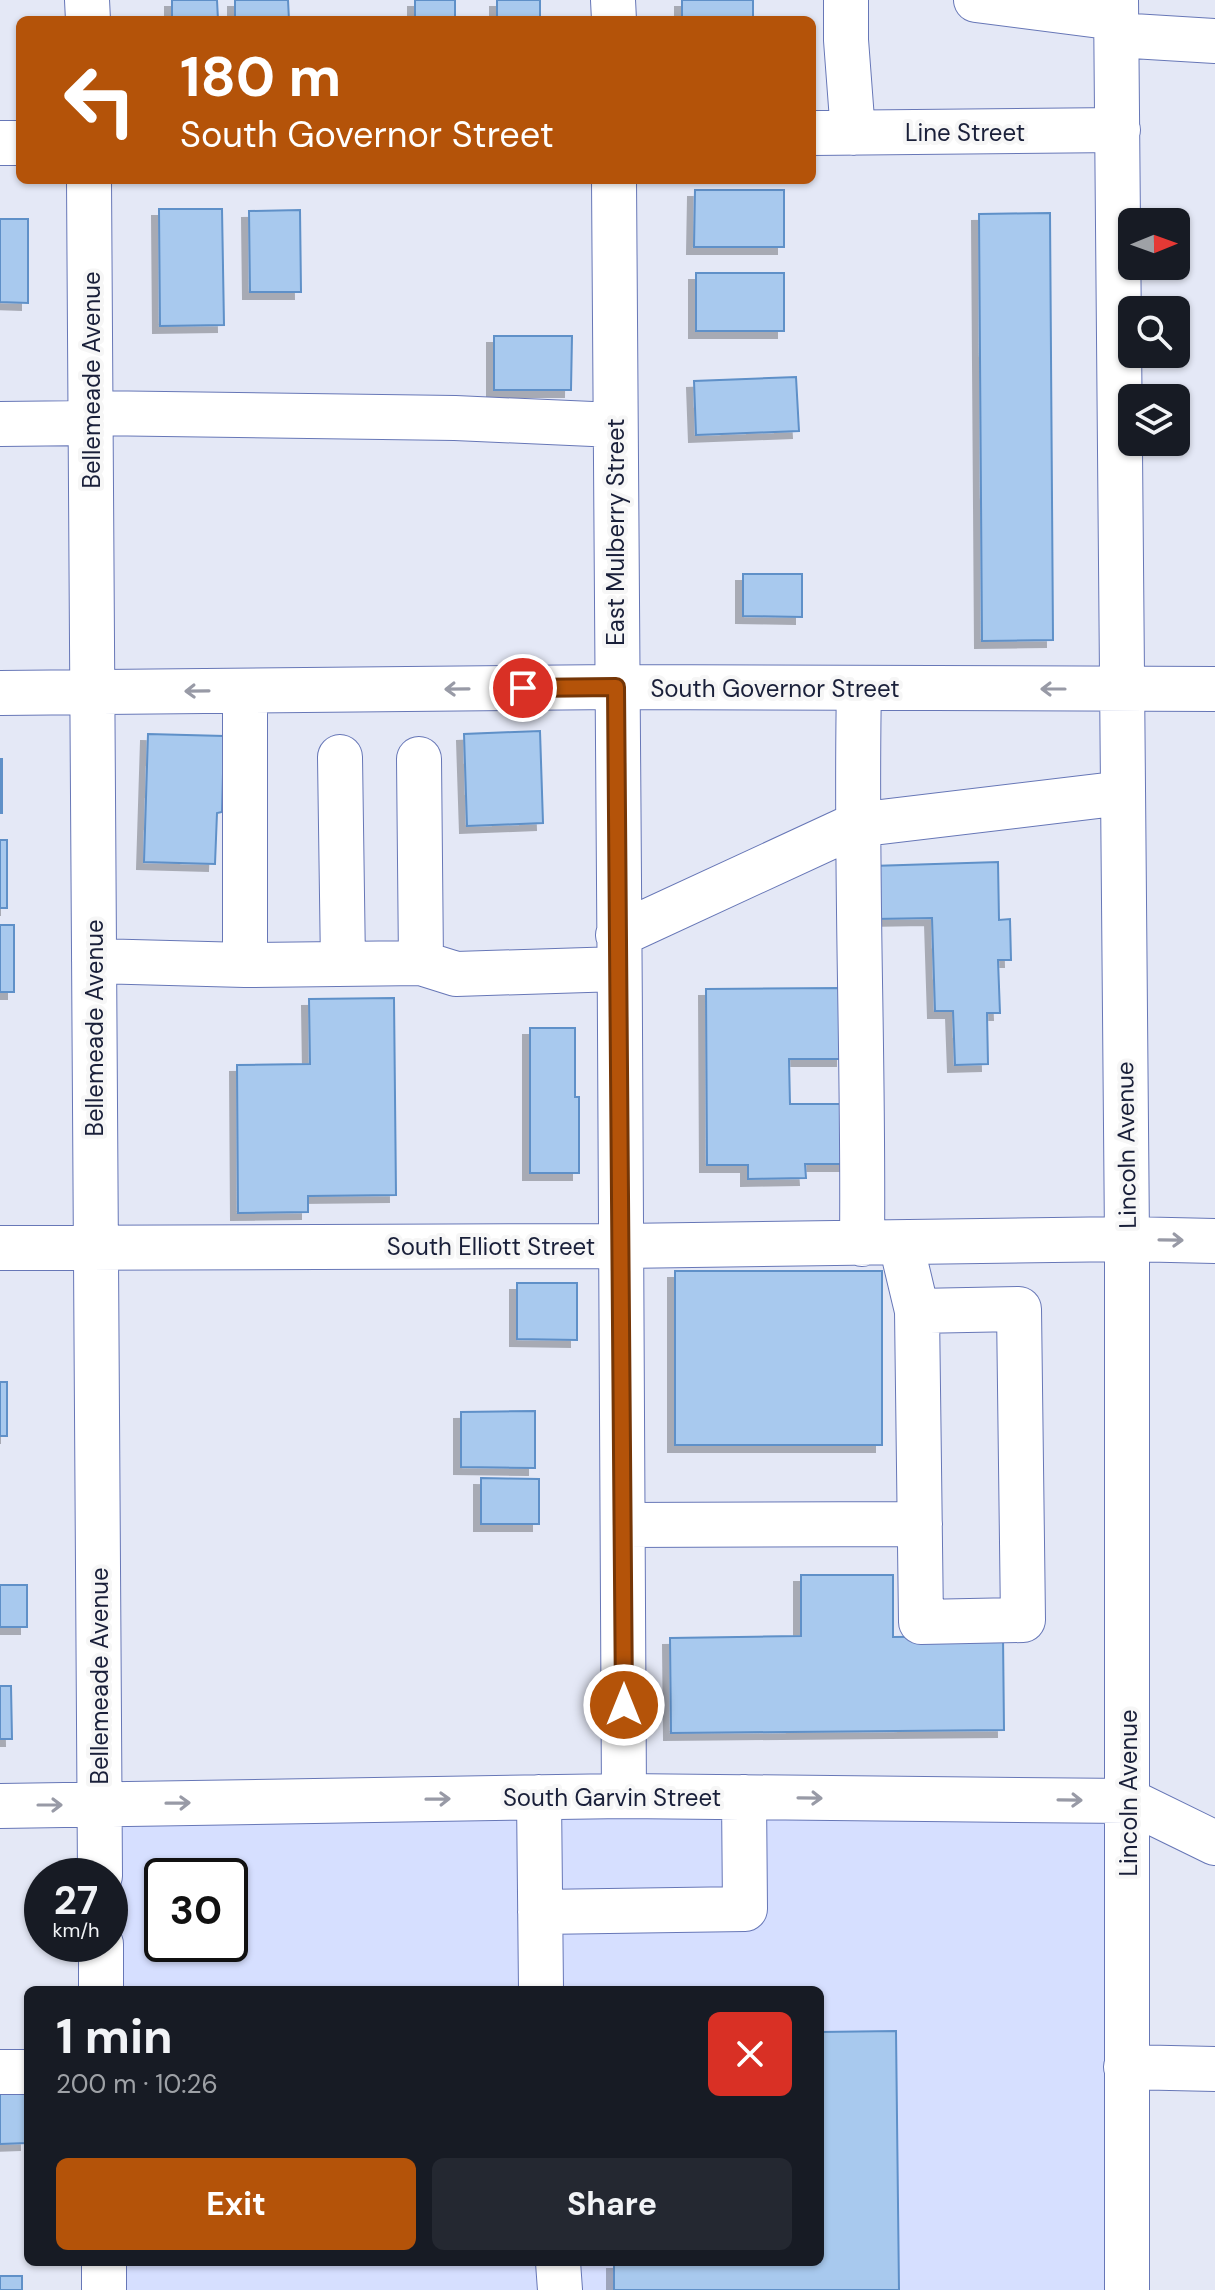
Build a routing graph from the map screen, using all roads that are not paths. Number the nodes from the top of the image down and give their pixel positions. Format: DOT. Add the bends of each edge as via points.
graph roads {
  1 [pos="846,0"];
  2 [pos="976,0"];
  3 [pos="1116,18"];
  4 [pos="1215,41"];
  5 [pos="1118,130"];
  6 [pos="833,133"];
  7 [pos="89,184"];
  8 [pos="614,184"];
  9 [pos="91,418"];
  10 [pos="0,424"];
  11 [pos="615,425"];
  12 [pos="616,687"];
  13 [pos="859,688"];
  14 [pos="1215,689"];
  15 [pos="1122,690"];
  16 [pos="245,691"];
  17 [pos="0,693"];
  18 [pos="92,693"];
  19 [pos="340,757"];
  20 [pos="419,759"];
  21 [pos="1123,793"];
  22 [pos="856,825"];
  23 [pos="618,952"];
  24 [pos="94,961"];
  25 [pos="421,963"];
  26 [pos="343,964"];
  27 [pos="245,965"];
  28 [pos="1127,1239"];
  29 [pos="1215,1241"];
  30 [pos="881,1244"];
  31 [pos="621,1246"];
  32 [pos="95,1247"];
  33 [pos="0,1248"];
  34 [pos="917,1311"];
  35 [pos="920,1524"];
  36 [pos="624,1525"];
  37 [pos="624,1796"];
  38 [pos="539,1797"];
  39 [pos="744,1797"];
  40 [pos="1129,1801"];
  41 [pos="100,1805"];
  42 [pos="0,1806"];
  43 [pos="1215,1843"];
  44 [pos="100,1858"];
  45 [pos="540,1912"];
  46 [pos="101,1962"];
  47 [pos="101,1986"];
  48 [pos="541,1986"];
  49 [pos="1126,2067"];
  50 [pos="1215,2069"];
  51 [pos="0,2072"];
  52 [pos="24,2072"];
  53 [pos="104,2266"];
  54 [pos="558,2266"];
  55 [pos="104,2290"];
  56 [pos="560,2290"];
  57 [pos="1127,2290"];
  1 -- 6 [label="street"];
  2 -- 3 [label="street"];
  3 -- 4 [label="street"];
  3 -- 5 [label="street, Lincoln Avenue"];
  5 -- 6 [label="street, Line Street"];
  5 -- 15 [label="street, Lincoln Avenue"];
  7 -- 9 [label="street, Bellemeade Avenue"];
  8 -- 11 [label="street, East Mulberry Street"];
  9 -- 10 [label="street"];
  9 -- 11 [label="street" via="455,418"];
  9 -- 18 [label="street, Bellemeade Avenue"];
  11 -- 12 [label="street, East Mulberry Street"];
  12 -- 13 [label="street, South Governor Street"];
  12 -- 16 [label="street, South Governor Street, one-way"];
  12 -- 23 [label="street, East Mulberry Street"];
  15 -- 13 [label="street, South Governor Street, one-way"];
  13 -- 22 [label="street"];
  14 -- 15 [label="street, South Governor Street"];
  15 -- 21 [label="street, Lincoln Avenue"];
  16 -- 18 [label="street, South Governor Street, one-way"];
  16 -- 27 [label="street"];
  17 -- 18 [label="street, South Governor Street"];
  18 -- 24 [label="street, Bellemeade Avenue"];
  19 -- 26 [label="street"];
  20 -- 25 [label="street"];
  21 -- 22 [label="street"];
  21 -- 28 [label="street, Lincoln Avenue"];
  22 -- 23 [label="street"];
  22 -- 30 [label="street" via="863,1156"];
  23 -- 25 [label="street" via="456,974"];
  23 -- 31 [label="street, East Mulberry Street"];
  24 -- 27 [label="street"];
  24 -- 32 [label="street, Bellemeade Avenue"];
  25 -- 26 [label="street"];
  26 -- 27 [label="street"];
  28 -- 29 [label="street, South Elliott Street, one-way"];
  28 -- 30 [label="street, South Elliott Street"];
  28 -- 40 [label="street, Lincoln Avenue"];
  30 -- 31 [label="street, South Elliott Street"];
  30 -- 34 [label="street"];
  31 -- 32 [label="street, South Elliott Street"];
  31 -- 36 [label="street, East Mulberry Street"];
  32 -- 33 [label="street, South Elliott Street"];
  32 -- 41 [label="street, Bellemeade Avenue"];
  34 -- 35 [label="street"];
  34 -- 35 [label="street" via="1019,1309 1023,1620 921,1622"];
  35 -- 36 [label="street"];
  36 -- 37 [label="street, East Mulberry Street"];
  37 -- 38 [label="street, South Garvin Street"];
  37 -- 39 [label="street, South Garvin Street"];
  41 -- 38 [label="street, South Garvin Street, one-way"];
  38 -- 45 [label="street"];
  39 -- 40 [label="street, South Garvin Street, one-way"];
  39 -- 45 [label="street" via="745,1909"];
  40 -- 43 [label="street, South Garvin Street"];
  40 -- 49 [label="street, Lincoln Avenue"];
  42 -- 41 [label="street, South Garvin Street, one-way"];
  41 -- 44 [label="street, Bellemeade Avenue"];
  45 -- 48 [label="street"];
  46 -- 47 [label="street"];
  49 -- 50 [label="street"];
  49 -- 57 [label="street, Lincoln Avenue"];
  51 -- 52 [label="street"];
  53 -- 55 [label="street"];
  54 -- 56 [label="street"];
}
